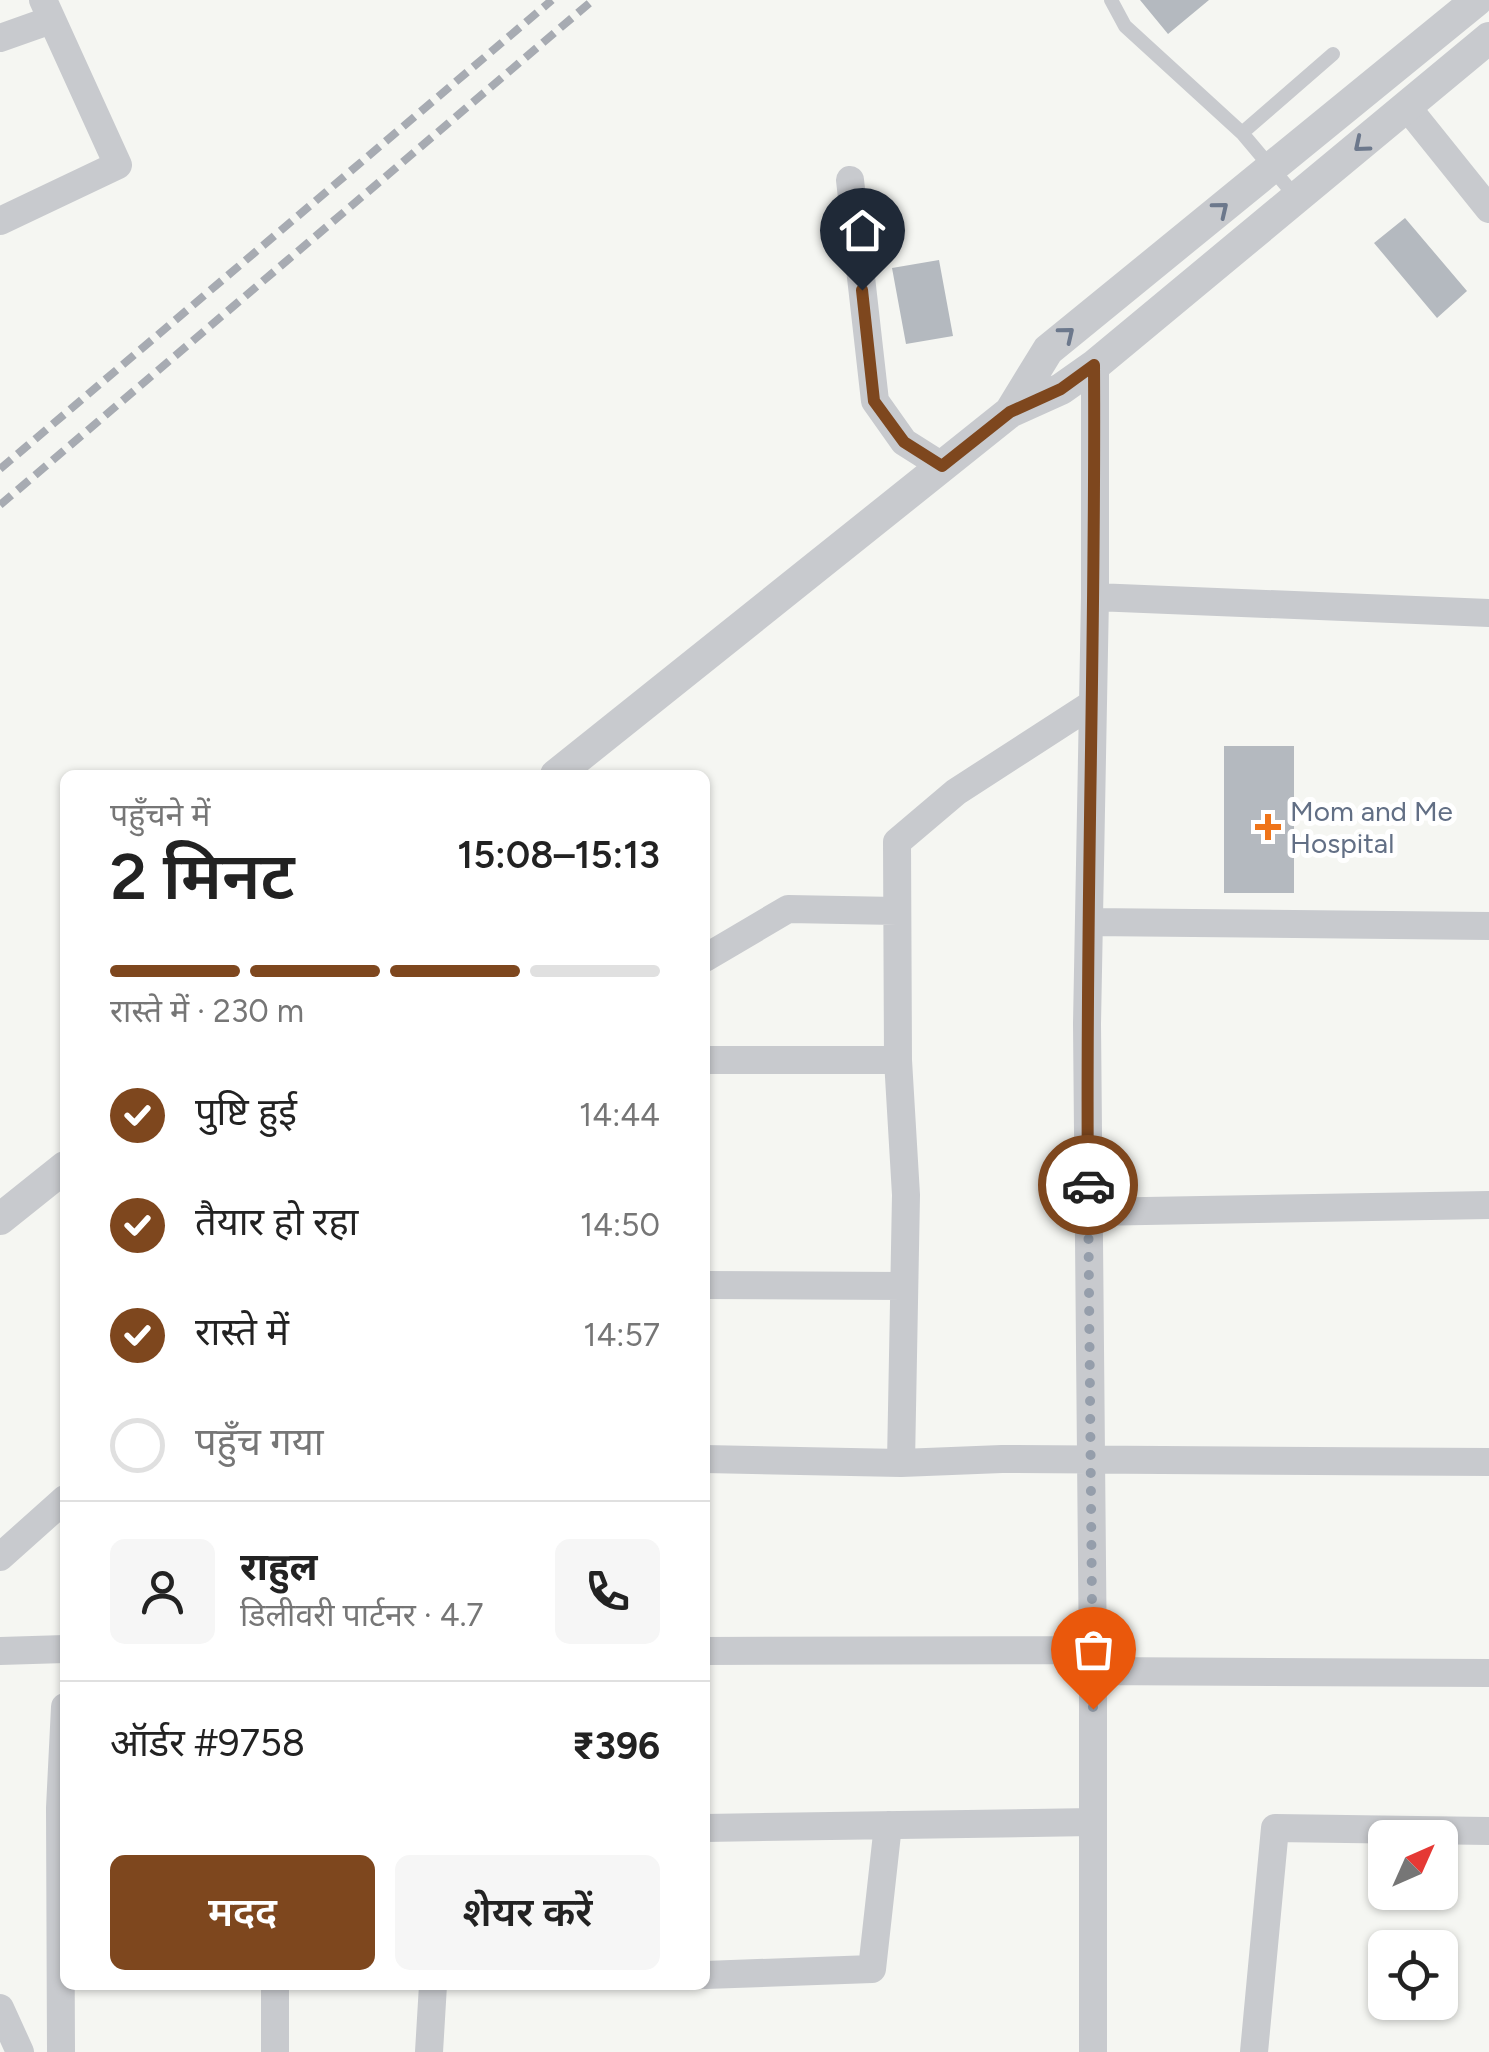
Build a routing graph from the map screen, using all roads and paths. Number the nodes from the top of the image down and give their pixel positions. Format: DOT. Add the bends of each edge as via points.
graph roads {
  1 [pos="1110,0"];
  2 [pos="1477,0"];
  3 [pos="47,10"];
  4 [pos="0,38"];
  5 [pos="1489,38"];
  6 [pos="1333,54"];
  7 [pos="1407,107"];
  8 [pos="1242,133"];
  9 [pos="1273,167"];
  10 [pos="850,180"];
  11 [pos="1297,198"];
  12 [pos="1489,209"];
  13 [pos="0,221"];
  14 [pos="1094,365"];
  15 [pos="1010,412"];
  16 [pos="942,466"];
  17 [pos="1096,596"];
  18 [pos="1489,612"];
  19 [pos="1092,704"];
  20 [pos="562,770"];
  21 [pos="897,911"];
  22 [pos="1089,922"];
  23 [pos="1489,926"];
  24 [pos="710,955"];
  25 [pos="710,1060"];
  26 [pos="898,1060"];
  27 [pos="60,1171"];
  28 [pos="1489,1206"];
  29 [pos="1089,1212"];
  30 [pos="0,1218"];
  31 [pos="710,1285"];
  32 [pos="904,1286"];
  33 [pos="710,1458"];
  34 [pos="1091,1460"];
  35 [pos="1489,1462"];
  36 [pos="901,1463"];
  37 [pos="60,1503"];
  38 [pos="0,1557"];
  39 [pos="60,1648"];
  40 [pos="0,1651"];
  41 [pos="710,1651"];
  42 [pos="1094,1660"];
  43 [pos="1489,1673"];
  44 [pos="1093,1822"];
  45 [pos="888,1826"];
  46 [pos="710,1828"];
  47 [pos="1489,1831"];
  48 [pos="710,1974"];
  49 [pos="61,1990"];
  50 [pos="275,1990"];
  51 [pos="433,1990"];
  52 [pos="0,2008"];
  53 [pos="20,2052"];
  54 [pos="61,2052"];
  55 [pos="275,2052"];
  56 [pos="429,2052"];
  57 [pos="1093,2052"];
  58 [pos="1254,2052"];
  1 -- 8 [label="lane" via="1125,26"];
  2 -- 9 [label="street"];
  3 -- 4 [label="street"];
  3 -- 13 [label="street" via="118,165"];
  5 -- 7 [label="street"];
  6 -- 8 [label="lane"];
  7 -- 11 [label="street, one-way"];
  7 -- 12 [label="street"];
  8 -- 9 [label="lane"];
  9 -- 11 [label="lane"];
  15 -- 9 [label="street, one-way" via="1048,350"];
  10 -- 16 [label="street" via="874,401 904,442"];
  11 -- 14 [label="street"];
  14 -- 15 [label="street"];
  14 -- 17 [label="street"];
  15 -- 16 [label="street"];
  16 -- 20 [label="street"];
  17 -- 18 [label="street"];
  17 -- 19 [label="street"];
  19 -- 21 [label="street" via="956,792 897,842"];
  19 -- 22 [label="street"];
  21 -- 24 [label="street" via="788,908"];
  21 -- 26 [label="street"];
  22 -- 23 [label="street"];
  22 -- 29 [label="street"];
  25 -- 26 [label="street"];
  26 -- 32 [label="street"];
  27 -- 30 [label="street"];
  28 -- 29 [label="street"];
  29 -- 34 [label="street"];
  31 -- 32 [label="street"];
  32 -- 36 [label="street"];
  33 -- 36 [label="street"];
  34 -- 35 [label="street"];
  34 -- 36 [label="street"];
  34 -- 42 [label="street"];
  37 -- 38 [label="street"];
  39 -- 40 [label="street"];
  41 -- 42 [label="street"];
  42 -- 43 [label="street"];
  42 -- 44 [label="street"];
  44 -- 45 [label="street"];
  44 -- 57 [label="street"];
  45 -- 46 [label="street"];
  45 -- 48 [label="street" via="872,1969"];
  47 -- 58 [label="street" via="1275,1828"];
  49 -- 54 [label="street"];
  50 -- 55 [label="street"];
  51 -- 56 [label="street"];
  52 -- 53 [label="street"];
}
